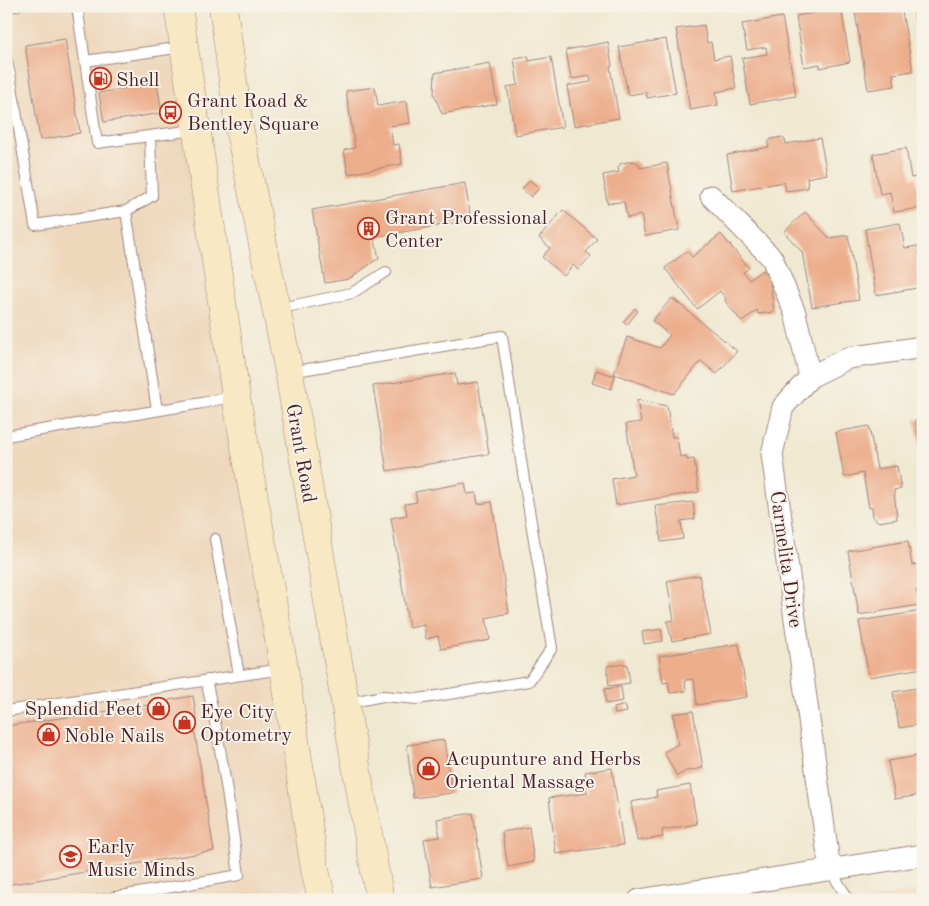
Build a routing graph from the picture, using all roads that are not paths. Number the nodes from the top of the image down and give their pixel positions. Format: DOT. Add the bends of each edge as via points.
graph roads {
  1 [pos="16,6"];
  2 [pos="77,6"];
  3 [pos="178,6"];
  4 [pos="223,6"];
  5 [pos="6,8"];
  6 [pos="184,46"];
  7 [pos="6,58"];
  8 [pos="85,61"];
  9 [pos="195,130"];
  10 [pos="150,136"];
  11 [pos="711,196"];
  12 [pos="126,211"];
  13 [pos="386,272"];
  14 [pos="276,310"];
  15 [pos="923,346"];
  16 [pos="289,372"];
  17 [pos="810,378"];
  18 [pos="236,396"];
  19 [pos="157,410"];
  20 [pos="6,436"];
  21 [pos="215,539"];
  22 [pos="284,668"];
  23 [pos="239,675"];
  24 [pos="206,680"];
  25 [pos="345,703"];
  26 [pos="6,711"];
  27 [pos="923,855"];
  28 [pos="830,870"];
  29 [pos="99,900"];
  30 [pos="322,900"];
  31 [pos="380,900"];
  32 [pos="639,900"];
  33 [pos="849,900"];
  1 -- 5 [label="lane"];
  2 -- 8 [label="lane"];
  3 -- 6 [label="main road"];
  4 -- 14 [label="main road, Grant Road" via="238,127"];
  6 -- 8 [label="lane"];
  6 -- 9 [label="main road"];
  7 -- 12 [label="lane" via="35,225"];
  8 -- 10 [label="lane" via="97,143"];
  9 -- 10 [label="lane"];
  9 -- 18 [label="main road"];
  10 -- 12 [label="lane" via="152,196"];
  11 -- 17 [label="street" via="772,258 795,312"];
  12 -- 19 [label="lane"];
  13 -- 14 [label="lane" via="352,293"];
  14 -- 16 [label="main road, Grant Road"];
  15 -- 17 [label="street, Carmelita Drive" via="848,358"];
  16 -- 25 [label="main road, Grant Road"];
  16 -- 25 [label="lane" via="502,336 552,648 529,682 418,698 383,696"];
  17 -- 28 [label="street, Carmelita Drive" via="783,407 772,454"];
  18 -- 19 [label="lane"];
  18 -- 22 [label="main road"];
  19 -- 20 [label="lane"];
  21 -- 23 [label="lane"];
  22 -- 23 [label="lane"];
  22 -- 30 [label="main road"];
  23 -- 24 [label="lane"];
  24 -- 26 [label="lane"];
  24 -- 29 [label="lane" via="239,875"];
  25 -- 31 [label="main road, Grant Road"];
  27 -- 28 [label="street"];
  28 -- 32 [label="street"];
  28 -- 33 [label="lane"];
}
